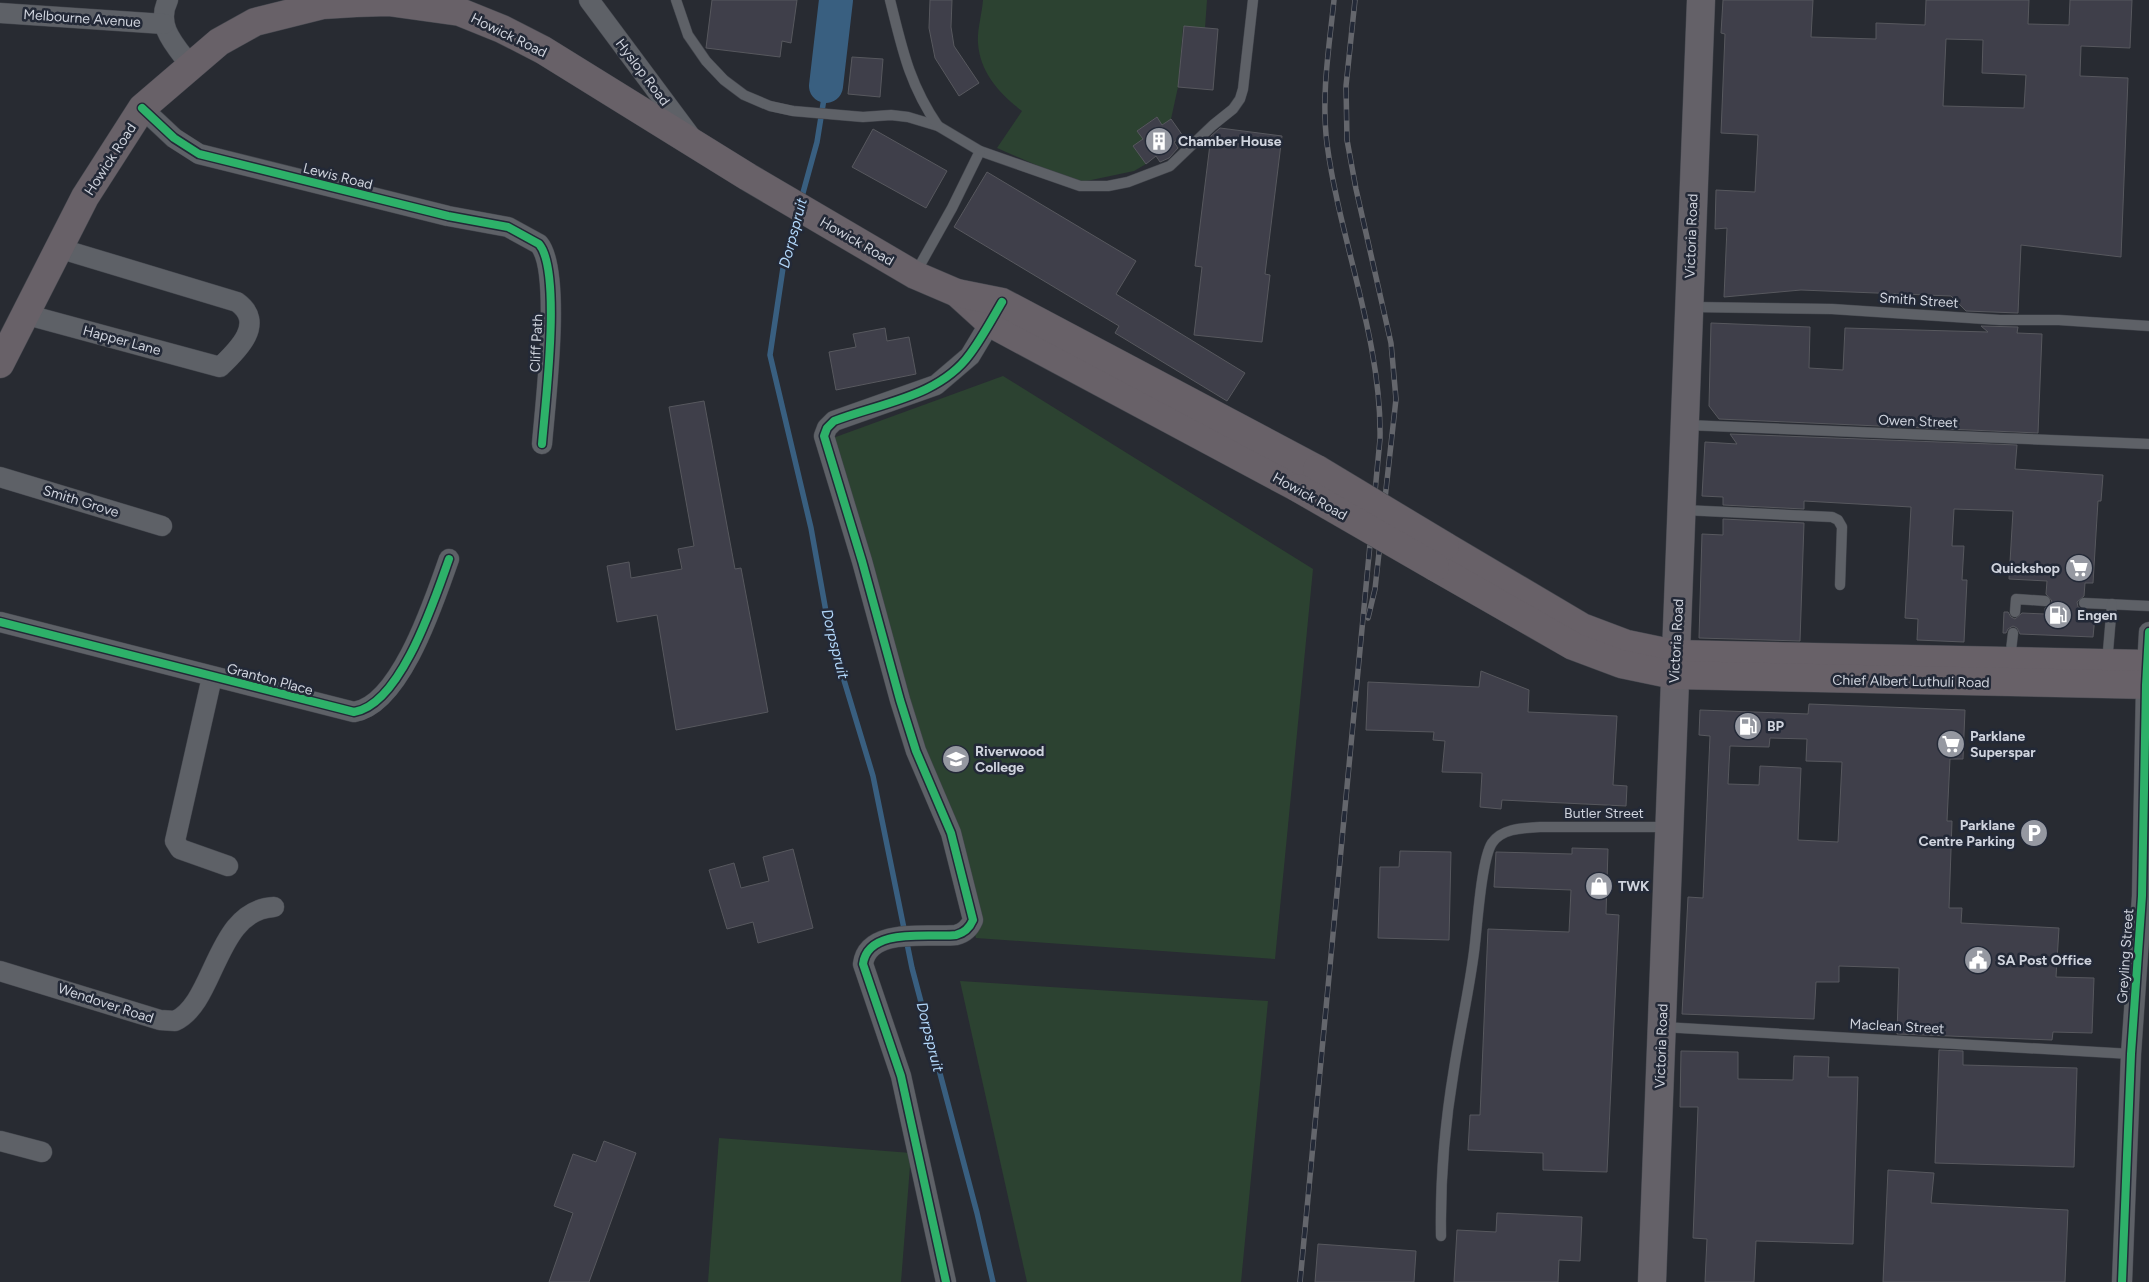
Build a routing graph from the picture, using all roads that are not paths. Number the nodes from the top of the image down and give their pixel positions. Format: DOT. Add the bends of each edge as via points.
graph roads {
  1 [pos="168,0"];
  2 [pos="589,0"];
  3 [pos="676,0"];
  4 [pos="890,0"];
  5 [pos="1253,0"];
  6 [pos="1700,0"];
  7 [pos="0,13"];
  8 [pos="164,24"];
  9 [pos="190,65"];
  10 [pos="142,108"];
  11 [pos="938,126"];
  12 [pos="696,144"];
  13 [pos="980,151"];
  14 [pos="540,245"];
  15 [pos="58,248"];
  16 [pos="915,275"];
  17 [pos="1688,307"];
  18 [pos="996,312"];
  19 [pos="24,314"];
  20 [pos="2149,326"];
  21 [pos="0,364"];
  22 [pos="1686,425"];
  23 [pos="542,444"];
  24 [pos="2149,444"];
  25 [pos="0,477"];
  26 [pos="1682,510"];
  27 [pos="162,526"];
  28 [pos="1440,557"];
  29 [pos="449,559"];
  30 [pos="1840,585"];
  31 [pos="2046,601"];
  32 [pos="2084,603"];
  33 [pos="2112,604"];
  34 [pos="2149,606"];
  35 [pos="2015,612"];
  36 [pos="0,622"];
  37 [pos="2149,632"];
  38 [pos="2013,633"];
  39 [pos="2010,662"];
  40 [pos="1674,664"];
  41 [pos="2106,664"];
  42 [pos="2148,675"];
  43 [pos="212,677"];
  44 [pos="1668,827"];
  45 [pos="228,866"];
  46 [pos="274,907"];
  47 [pos="0,971"];
  48 [pos="1662,1027"];
  49 [pos="2131,1054"];
  50 [pos="0,1141"];
  51 [pos="42,1152"];
  52 [pos="1441,1236"];
  53 [pos="946,1282"];
  54 [pos="1652,1282"];
  55 [pos="2122,1282"];
  1 -- 8 [label="street"];
  2 -- 12 [label="street, Hyslop Road"];
  3 -- 11 [label="lane" via="688,35 706,61 744,95 770,106 830,115 908,117"];
  4 -- 11 [label="lane" via="911,80"];
  5 -- 13 [label="lane" via="1240,99 1170,166 1122,183 1080,186"];
  6 -- 17 [label="main road, Victoria Road"];
  7 -- 8 [label="street, Melbourne Avenue"];
  8 -- 9 [label="street"];
  9 -- 10 [label="main road, Howick Road"];
  9 -- 12 [label="main road, Howick Road" via="218,42 255,22 288,13 348,3 419,5 460,12 510,33"];
  10 -- 14 [label="street, Lewis Road" via="174,138 199,154 448,216 508,227"];
  10 -- 15 [label="main road, Howick Road" via="85,198"];
  11 -- 13 [label="lane"];
  12 -- 16 [label="main road, Howick Road"];
  13 -- 16 [label="lane"];
  14 -- 23 [label="street, Cliff Path" via="548,274 550,307"];
  15 -- 19 [label="main road, Howick Road"];
  15 -- 19 [label="street, Happer Lane" via="237,302 250,318 249,333 220,366"];
  16 -- 18 [label="main road, Howick Road"];
  17 -- 20 [label="lane, Smith Street" via="1869,311"];
  17 -- 22 [label="main road, Victoria Road"];
  18 -- 28 [label="main road, Howick Road, bridge" via="1298,488"];
  18 -- 28 [label="main road, Howick Road, bridge" via="1317,469"];
  18 -- 53 [label="street" via="970,356 936,385 834,421 824,436 903,709 916,751 951,833 973,920 963,933 956,935 923,934 884,940 867,952 862,964 901,1076"];
  19 -- 21 [label="main road, Howick Road"];
  22 -- 24 [label="lane, Owen Street"];
  22 -- 26 [label="main road, Victoria Road"];
  25 -- 27 [label="street, Smith Grove"];
  26 -- 30 [label="lane" via="1832,517 1842,527"];
  26 -- 40 [label="main road, Victoria Road"];
  28 -- 40 [label="main road, Howick Road" via="1572,646 1622,664"];
  29 -- 43 [label="street, Granton Place" via="426,626 410,655 394,680 362,711 344,711"];
  31 -- 35 [label="lane" via="2016,599"];
  32 -- 33 [label="lane"];
  33 -- 34 [label="lane"];
  33 -- 41 [label="lane"];
  36 -- 43 [label="street, Granton Place"];
  37 -- 42 [label="street, Greyling Street"];
  38 -- 39 [label="lane"];
  39 -- 40 [label="main road, Chief Albert Luthuli Road"];
  39 -- 41 [label="main road, Chief Albert Luthuli Road"];
  40 -- 42 [label="main road, Chief Albert Luthuli Road"];
  40 -- 44 [label="main road, Victoria Road"];
  41 -- 42 [label="main road, Chief Albert Luthuli Road"];
  42 -- 49 [label="street, Greyling Street" via="2142,896"];
  43 -- 45 [label="street" via="175,841 180,849"];
  44 -- 48 [label="main road, Victoria Road"];
  44 -- 52 [label="lane, Butler Street" via="1511,830 1497,838 1490,847 1454,1069 1440,1188"];
  46 -- 47 [label="street, Wendover Road" via="256,910 233,933 193,1008 176,1021 160,1020"];
  48 -- 49 [label="lane, Maclean Street"];
  48 -- 54 [label="main road, Victoria Road"];
  49 -- 55 [label="street, Greyling Street"];
  50 -- 51 [label="street"];
}
